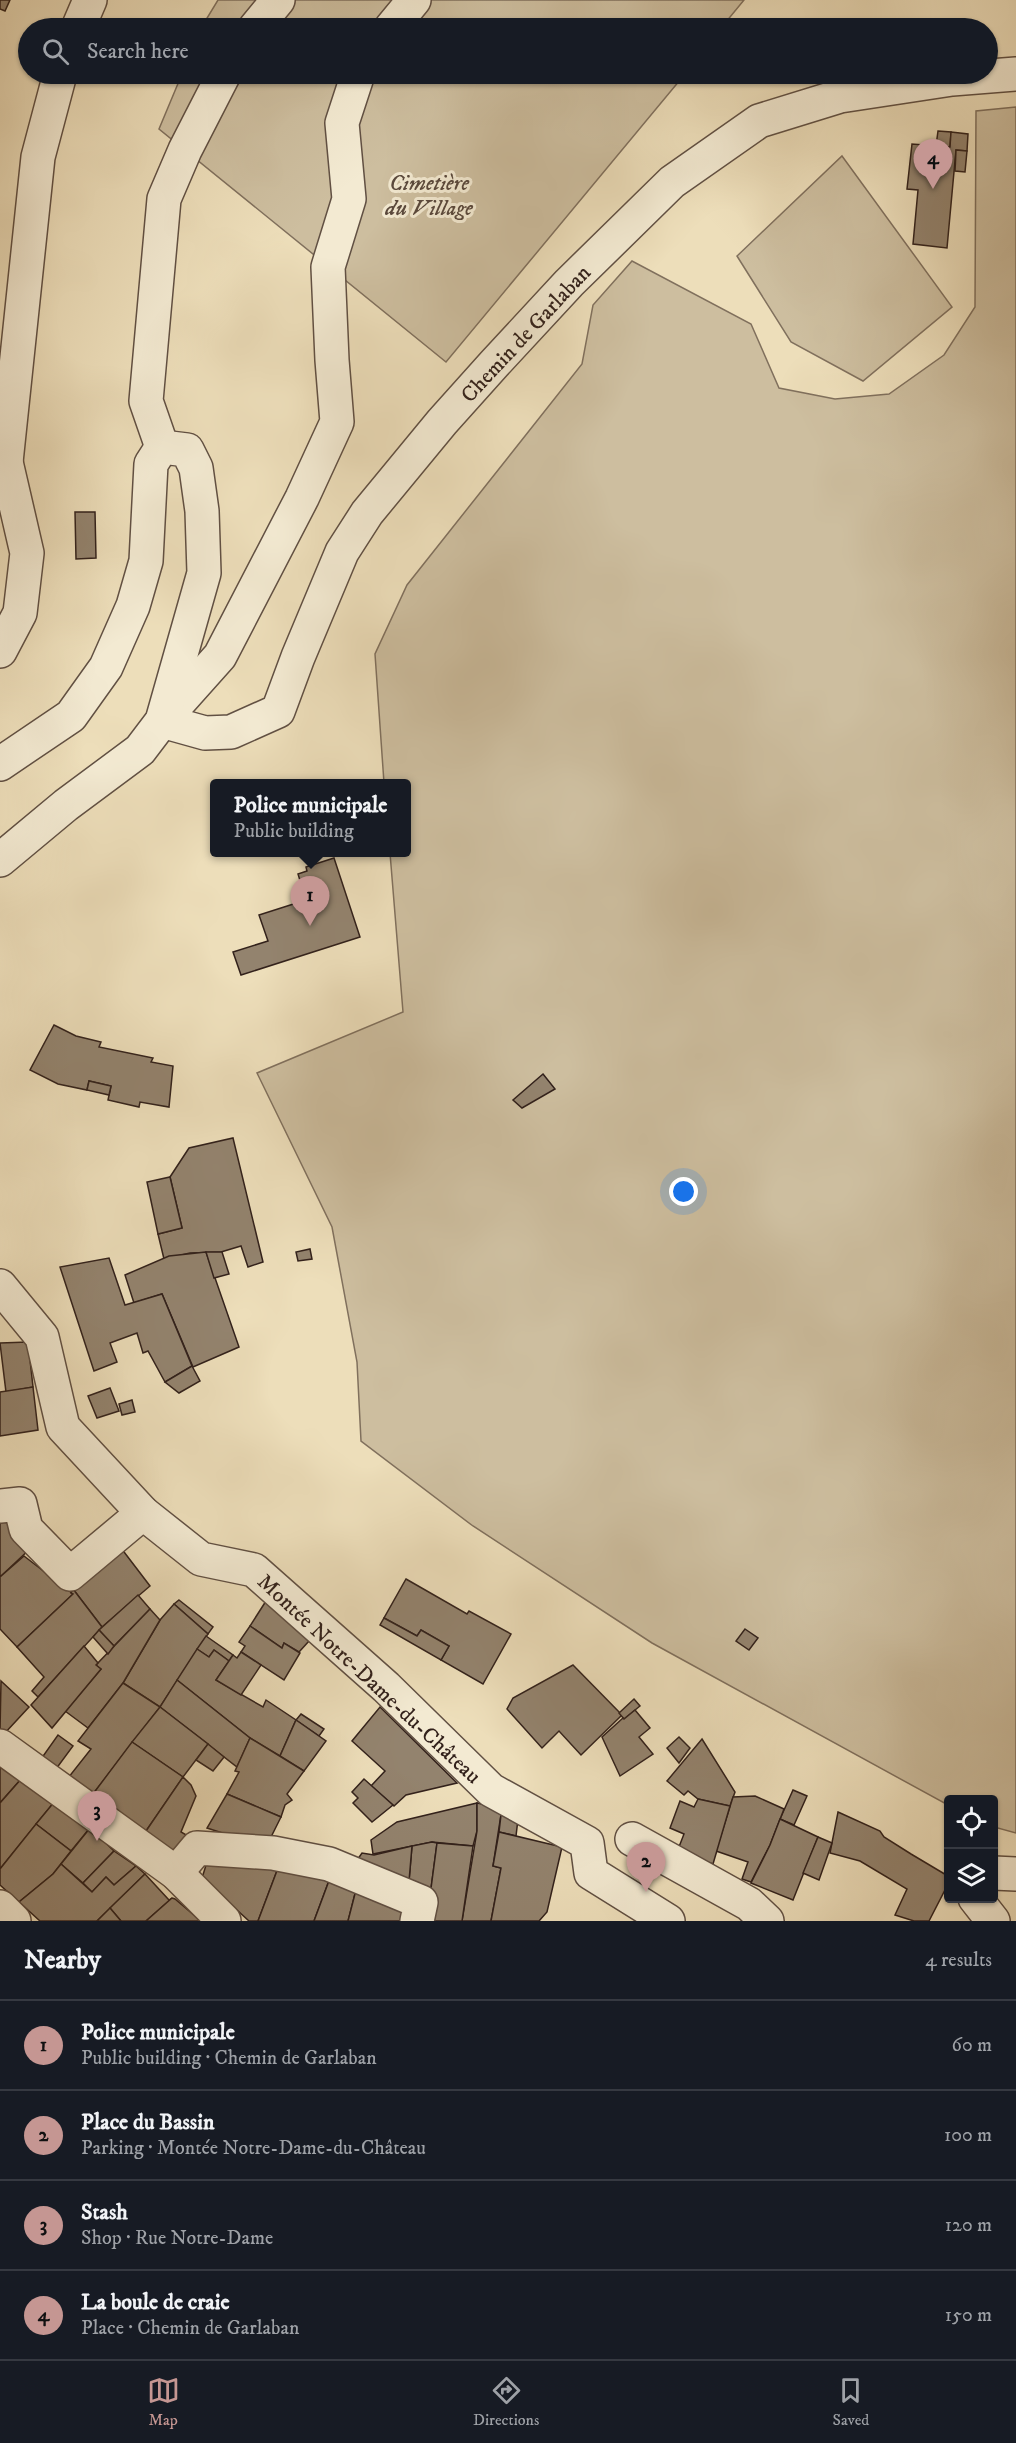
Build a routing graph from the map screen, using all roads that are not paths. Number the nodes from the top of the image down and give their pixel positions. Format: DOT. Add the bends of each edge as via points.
graph roads {
  1 [pos="90,0"];
  2 [pos="278,0"];
  3 [pos="414,0"];
  4 [pos="82,18"];
  5 [pos="263,18"];
  6 [pos="399,18"];
  7 [pos="1016,74"];
  8 [pos="998,75"];
  9 [pos="57,84"];
  10 [pos="219,84"];
  11 [pos="355,84"];
  12 [pos="919,84"];
  13 [pos="162,447"];
  14 [pos="3,470"];
  15 [pos="0,651"];
  16 [pos="162,722"];
  17 [pos="0,764"];
  18 [pos="0,860"];
  19 [pos="0,1286"];
  20 [pos="0,1506"];
  21 [pos="143,1513"];
  22 [pos="0,1746"];
  23 [pos="611,1837"];
  24 [pos="998,1873"];
  25 [pos="176,1874"];
  26 [pos="1016,1874"];
  27 [pos="978,1903"];
  28 [pos="0,1907"];
  29 [pos="14,1921"];
  30 [pos="224,1921"];
  31 [pos="417,1921"];
  32 [pos="668,1921"];
  33 [pos="767,1921"];
  34 [pos="993,1921"];
  1 -- 4 [label="street"];
  2 -- 5 [label="street"];
  3 -- 6 [label="street"];
  7 -- 8 [label="street, Chemin de Garlaban"];
  9 -- 14 [label="street" via="38,157"];
  10 -- 13 [label="street" via="164,199 146,401"];
  11 -- 16 [label="street" via="342,123 349,199 328,267 337,422 220,656"];
  12 -- 16 [label="street, Chemin de Garlaban" via="840,96 759,121 672,182 569,283 442,422 367,513 342,552 279,711 231,732 205,733"];
  13 -- 16 [label="street" via="187,450 196,468 204,573"];
  13 -- 17 [label="street" via="151,464 146,561 133,606 106,667 71,716"];
  14 -- 15 [label="street" via="27,553 20,613"];
  16 -- 18 [label="street" via="140,750"];
  19 -- 21 [label="street, Montée Notre-Dame-du-Château" via="42,1337 63,1427"];
  20 -- 21 [label="street" via="20,1504 26,1529 70,1574"];
  21 -- 23 [label="street, Montée Notre-Dame-du-Château" via="201,1559 254,1570 386,1687 491,1790"];
  22 -- 25 [label="street"];
  23 -- 32 [label="street" via="591,1874"];
  23 -- 33 [label="street, Montée Notre-Dame-du-Château" via="749,1904"];
  24 -- 26 [label="street"];
  25 -- 30 [label="street"];
  25 -- 31 [label="street" via="197,1848 284,1855 329,1864 421,1902"];
  27 -- 34 [label="street"];
  28 -- 29 [label="street"];
}
